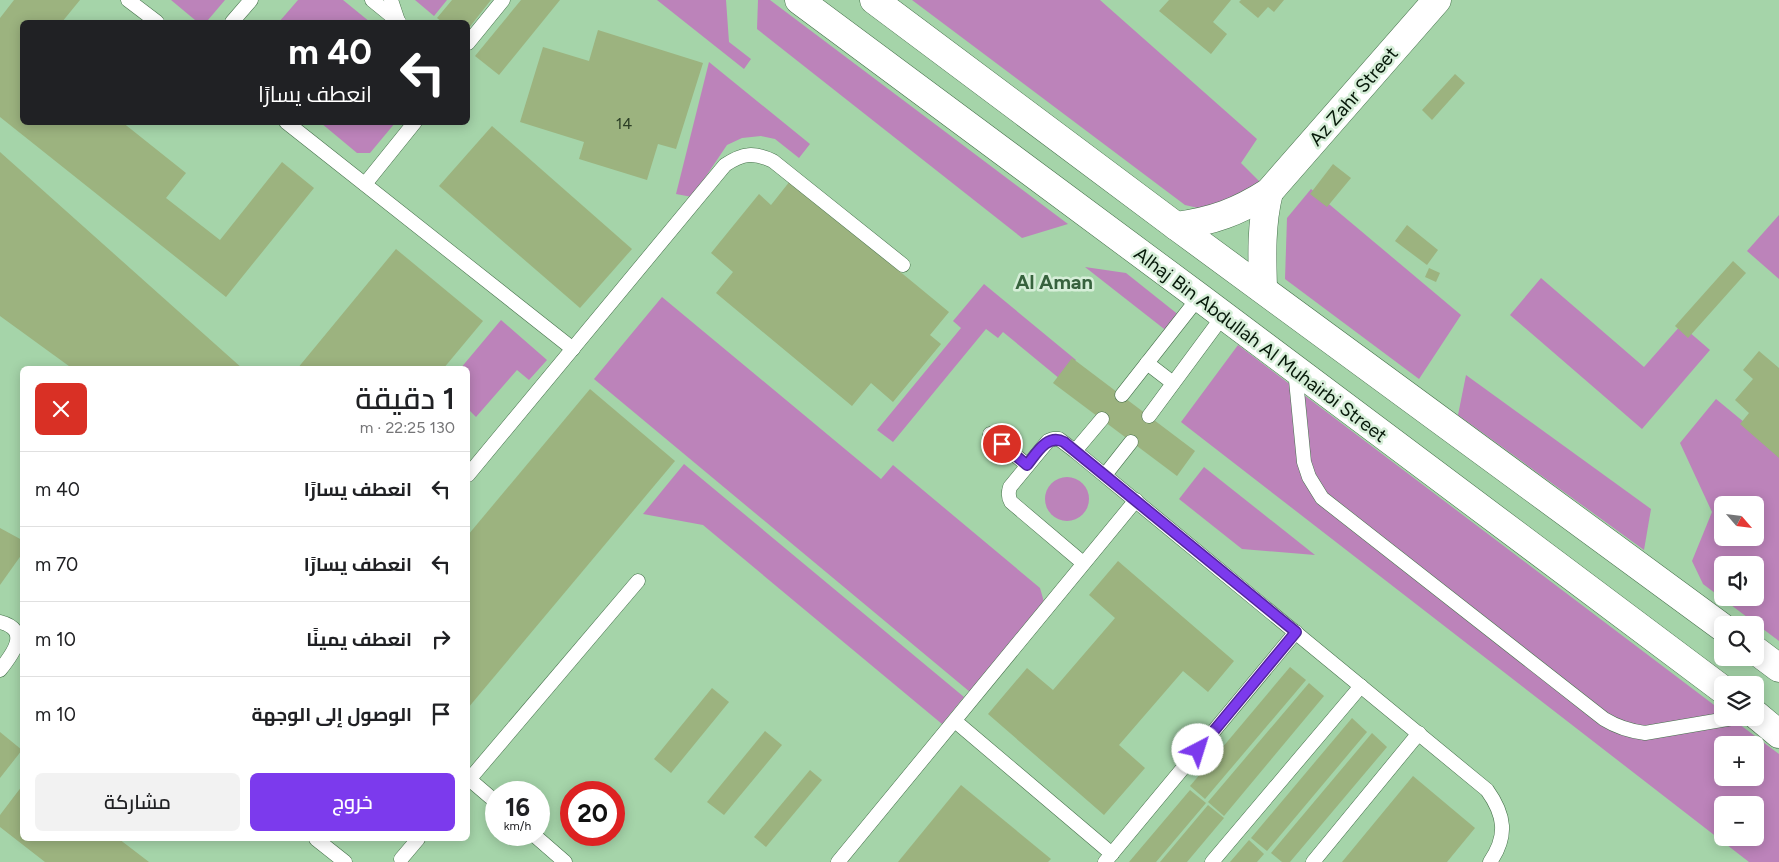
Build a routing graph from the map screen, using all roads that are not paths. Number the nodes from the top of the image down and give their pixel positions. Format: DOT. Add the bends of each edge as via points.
graph roads {
  1 [pos="128,0"];
  2 [pos="251,0"];
  3 [pos="372,0"];
  4 [pos="391,0"];
  5 [pos="503,0"];
  6 [pos="799,0"];
  7 [pos="874,0"];
  8 [pos="1437,0"];
  9 [pos="154,20"];
  10 [pos="234,20"];
  11 [pos="397,20"];
  12 [pos="398,20"];
  13 [pos="470,41"];
  14 [pos="290,125"];
  15 [pos="413,125"];
  16 [pos="365,184"];
  17 [pos="1269,192"];
  18 [pos="1176,226"];
  19 [pos="903,265"];
  20 [pos="1263,288"];
  21 [pos="1199,296"];
  22 [pos="1223,316"];
  23 [pos="573,349"];
  24 [pos="1147,363"];
  25 [pos="1295,369"];
  26 [pos="1173,384"];
  27 [pos="1122,395"];
  28 [pos="1149,416"];
  29 [pos="1102,419"];
  30 [pos="990,434"];
  31 [pos="1131,442"];
  32 [pos="1075,451"];
  33 [pos="1027,465"];
  34 [pos="470,473"];
  35 [pos="1105,475"];
  36 [pos="1136,500"];
  37 [pos="1083,563"];
  38 [pos="638,581"];
  39 [pos="1714,621"];
  40 [pos="0,622"];
  41 [pos="1296,632"];
  42 [pos="1764,657"];
  43 [pos="1779,668"];
  44 [pos="0,670"];
  45 [pos="1714,684"];
  46 [pos="1361,686"];
  47 [pos="1779,706"];
  48 [pos="1764,714"];
  49 [pos="955,721"];
  50 [pos="1714,721"];
  51 [pos="1764,722"];
  52 [pos="1419,733"];
  53 [pos="1779,734"];
  54 [pos="470,778"];
  55 [pos="470,782"];
  56 [pos="485,793"];
  57 [pos="319,841"];
  58 [pos="416,841"];
  59 [pos="547,846"];
  60 [pos="1109,858"];
  61 [pos="401,859"];
  62 [pos="345,862"];
  63 [pos="565,862"];
  64 [pos="838,862"];
  65 [pos="1212,862"];
  66 [pos="1313,862"];
  67 [pos="1490,862"];
  1 -- 9 [label="lane"];
  2 -- 10 [label="lane"];
  3 -- 11 [label="lane"];
  4 -- 12 [label="lane"];
  5 -- 13 [label="lane"];
  6 -- 21 [label="street, Alhaj Bin Abdullah Al Muhairbi Street"];
  7 -- 18 [label="street"];
  8 -- 17 [label="street, Az Zahr Street"];
  14 -- 16 [label="lane"];
  15 -- 16 [label="lane"];
  16 -- 23 [label="lane"];
  17 -- 18 [label="street, Az Zahr Street" via="1225,216"];
  17 -- 20 [label="street, Az Zahr Street" via="1262,238"];
  18 -- 20 [label="street"];
  19 -- 23 [label="lane" via="773,161 762,156 736,158 725,165"];
  20 -- 39 [label="street"];
  21 -- 22 [label="street, Alhaj Bin Abdullah Al Muhairbi Street"];
  21 -- 24 [label="lane"];
  22 -- 25 [label="street, Alhaj Bin Abdullah Al Muhairbi Street"];
  22 -- 26 [label="lane"];
  23 -- 34 [label="lane"];
  24 -- 26 [label="lane"];
  24 -- 27 [label="lane"];
  25 -- 45 [label="street, Alhaj Bin Abdullah Al Muhairbi Street"];
  25 -- 50 [label="lane" via="1304,462 1322,498 1618,727 1645,733"];
  26 -- 28 [label="lane"];
  29 -- 32 [label="lane"];
  30 -- 33 [label="lane"];
  31 -- 35 [label="lane"];
  32 -- 33 [label="lane" via="1064,442 1053,439"];
  32 -- 35 [label="lane"];
  33 -- 37 [label="lane" via="1010,487 1008,492 1012,502"];
  35 -- 36 [label="lane"];
  36 -- 37 [label="lane"];
  36 -- 41 [label="lane"];
  37 -- 49 [label="lane"];
  38 -- 54 [label="lane"];
  40 -- 44 [label="lane" via="11,627 18,642 14,653"];
  41 -- 46 [label="lane"];
  41 -- 60 [label="lane"];
  42 -- 43 [label="street"];
  46 -- 52 [label="lane"];
  46 -- 65 [label="lane"];
  47 -- 48 [label="street"];
  49 -- 60 [label="lane"];
  49 -- 64 [label="lane"];
  51 -- 53 [label="street"];
  52 -- 66 [label="lane"];
  52 -- 67 [label="lane" via="1487,790 1497,803 1502,818 1502,835 1498,851"];
  55 -- 56 [label="lane"];
  57 -- 62 [label="lane"];
  58 -- 61 [label="lane"];
  59 -- 63 [label="lane"];
}
